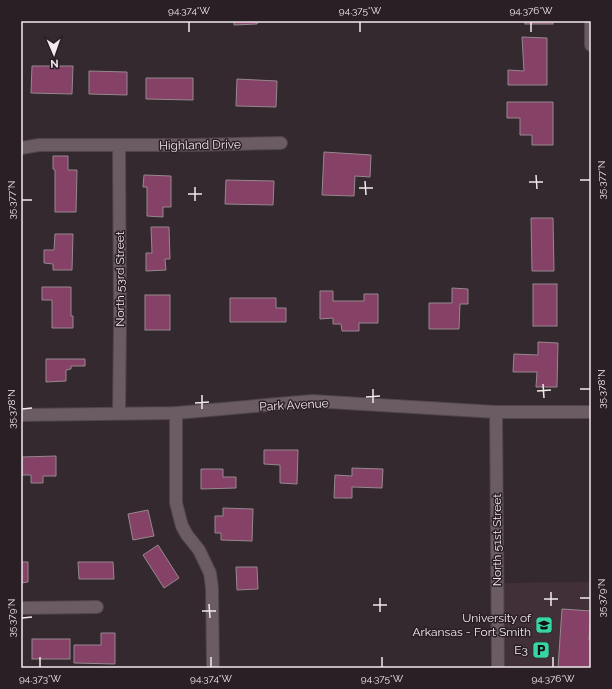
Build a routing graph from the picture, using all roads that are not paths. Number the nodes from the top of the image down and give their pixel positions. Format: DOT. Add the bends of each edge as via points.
graph roads {
  1 [pos="591,21"];
  2 [pos="591,44"];
  3 [pos="281,143"];
  4 [pos="119,145"];
  5 [pos="21,148"];
  6 [pos="496,412"];
  7 [pos="591,412"];
  8 [pos="119,413"];
  9 [pos="176,413"];
  10 [pos="21,414"];
  11 [pos="97,607"];
  12 [pos="21,608"];
  13 [pos="213,668"];
  14 [pos="498,668"];
  1 -- 2 [label="street"];
  3 -- 4 [label="street, Highland Drive"];
  4 -- 5 [label="street, Highland Drive"];
  4 -- 8 [label="street, North 53rd Street"];
  6 -- 7 [label="street, Park Avenue"];
  6 -- 9 [label="street, Park Avenue" via="312,401"];
  6 -- 14 [label="street, North 51st Street"];
  8 -- 9 [label="street, Park Avenue"];
  8 -- 10 [label="street, Park Avenue"];
  9 -- 13 [label="street" via="176,502 182,526 199,550 210,573"];
  11 -- 12 [label="street"];
}
